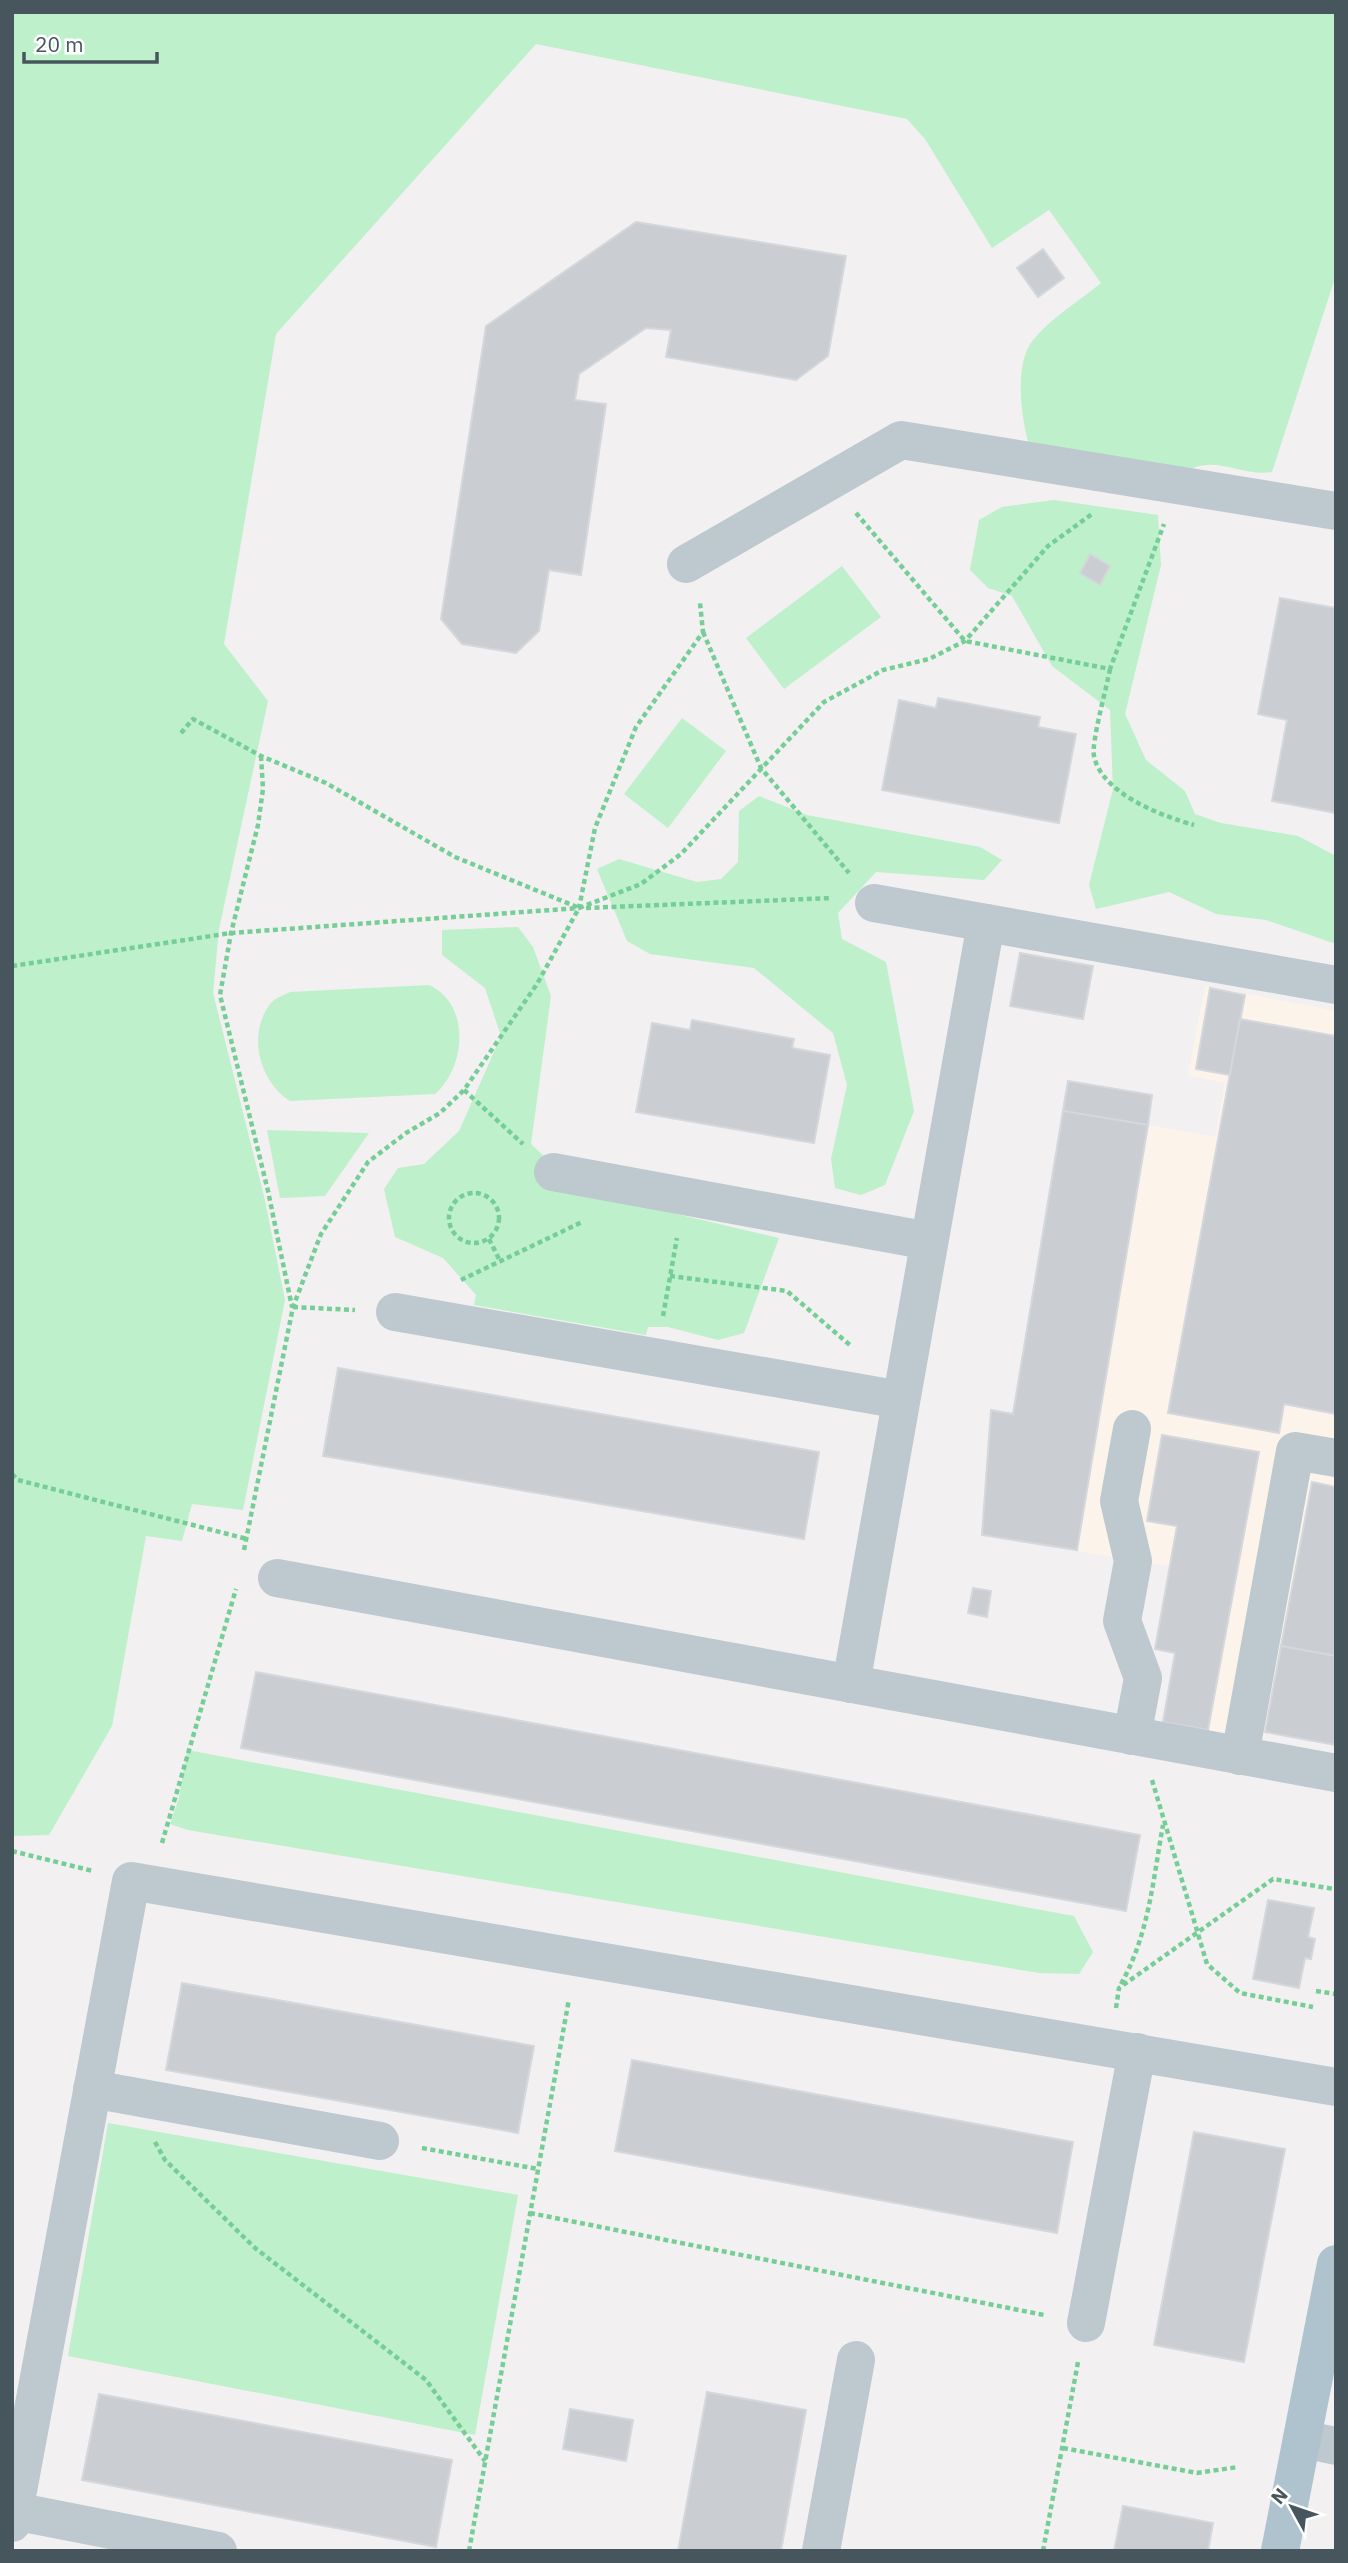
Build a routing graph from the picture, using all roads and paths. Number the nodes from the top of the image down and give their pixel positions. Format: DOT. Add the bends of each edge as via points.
graph roads {
  1 [pos="829,482"];
  2 [pos="1139,482"];
  3 [pos="1178,487"];
  4 [pos="1336,511"];
  5 [pos="686,564"];
  6 [pos="703,632"];
  7 [pos="965,641"];
  8 [pos="1110,669"];
  9 [pos="181,733"];
  10 [pos="261,756"];
  11 [pos="761,768"];
  12 [pos="1194,825"];
  13 [pos="874,903"];
  14 [pos="579,908"];
  15 [pos="986,923"];
  16 [pos="231,933"];
  17 [pos="12,966"];
  18 [pos="1336,985"];
  19 [pos="464,1090"];
  20 [pos="553,1172"];
  21 [pos="623,1185"];
  22 [pos="684,1196"];
  23 [pos="489,1240"];
  24 [pos="929,1241"];
  25 [pos="500,1261"];
  26 [pos="670,1276"];
  27 [pos="453,1284"];
  28 [pos="293,1307"];
  29 [pos="395,1312"];
  30 [pos="656,1357"];
  31 [pos="902,1395"];
  32 [pos="1132,1429"];
  33 [pos="1336,1458"];
  34 [pos="12,1475"];
  35 [pos="247,1539"];
  36 [pos="242,1561"];
  37 [pos="277,1578"];
  38 [pos="237,1583"];
  39 [pos="851,1684"];
  40 [pos="1139,1737"];
  41 [pos="1240,1756"];
  42 [pos="1336,1773"];
  43 [pos="1163,1823"];
  44 [pos="12,1851"];
  45 [pos="140,1882"];
  46 [pos="1334,1889"];
  47 [pos="1198,1930"];
  48 [pos="576,1957"];
  49 [pos="1119,1988"];
  50 [pos="1316,1991"];
  51 [pos="1336,1994"];
  52 [pos="1313,2007"];
  53 [pos="1123,2050"];
  54 [pos="1336,2087"];
  55 [pos="111,2093"];
  56 [pos="380,2141"];
  57 [pos="538,2169"];
  58 [pos="530,2213"];
  59 [pos="1336,2264"];
  60 [pos="1086,2323"];
  61 [pos="856,2360"];
  62 [pos="1319,2442"];
  63 [pos="1063,2448"];
  64 [pos="485,2461"];
  65 [pos="1238,2466"];
  66 [pos="13,2517"];
  67 [pos="218,2551"];
  68 [pos="469,2551"];
  69 [pos="821,2551"];
  70 [pos="1044,2551"];
  71 [pos="1280,2551"];
  1 -- 2 [label="lane" via="901,440"];
  1 -- 5 [label="lane"];
  1 -- 7 [label="path"];
  2 -- 3 [label="lane"];
  2 -- 7 [label="path" via="1048,546"];
  3 -- 4 [label="lane"];
  3 -- 8 [label="path"];
  5 -- 6 [label="path" via="699,586"];
  6 -- 11 [label="path"];
  6 -- 14 [label="path" via="636,727 595,828"];
  7 -- 8 [label="path"];
  7 -- 11 [label="path" via="929,659 883,670 824,702"];
  8 -- 12 [label="path" via="1094,755 1108,782 1158,816"];
  9 -- 10 [label="path" via="193,719"];
  10 -- 14 [label="path" via="326,783 455,858"];
  10 -- 16 [label="path" via="258,825"];
  11 -- 13 [label="path"];
  11 -- 14 [label="path" via="681,854 641,884"];
  13 -- 14 [label="path" via="820,896"];
  13 -- 15 [label="lane"];
  14 -- 16 [label="path"];
  14 -- 19 [label="path" via="537,984"];
  15 -- 18 [label="lane"];
  15 -- 24 [label="lane"];
  16 -- 17 [label="path"];
  16 -- 28 [label="path" via="220,995"];
  19 -- 20 [label="path"];
  19 -- 28 [label="path" via="440,1113 368,1162 321,1234"];
  20 -- 21 [label="lane"];
  21 -- 22 [label="lane"];
  21 -- 25 [label="path" via="619,1204"];
  22 -- 24 [label="lane"];
  22 -- 26 [label="path"];
  23 -- 23 [label="path" via="498,1229 495,1203 471,1192 459,1197 450,1207 448,1221 453,1233 463,1242"];
  23 -- 25 [label="path"];
  24 -- 31 [label="lane"];
  25 -- 27 [label="path"];
  26 -- 30 [label="path"];
  26 -- 31 [label="path" via="787,1291"];
  28 -- 29 [label="path"];
  28 -- 35 [label="path"];
  29 -- 30 [label="lane"];
  30 -- 31 [label="lane"];
  31 -- 39 [label="lane"];
  32 -- 40 [label="lane" via="1119,1502 1133,1561 1122,1621 1143,1678"];
  33 -- 41 [label="lane" via="1295,1451"];
  34 -- 35 [label="path"];
  35 -- 36 [label="path"];
  37 -- 39 [label="lane"];
  38 -- 45 [label="path"];
  39 -- 40 [label="lane"];
  40 -- 41 [label="lane"];
  40 -- 43 [label="path"];
  41 -- 42 [label="lane"];
  43 -- 47 [label="path"];
  43 -- 49 [label="path" via="1152,1901 1138,1954"];
  44 -- 45 [label="path"];
  45 -- 48 [label="lane"];
  45 -- 55 [label="lane"];
  46 -- 47 [label="path" via="1273,1878"];
  47 -- 49 [label="path"];
  47 -- 52 [label="path" via="1207,1964 1240,1993"];
  48 -- 53 [label="lane"];
  48 -- 57 [label="path"];
  49 -- 53 [label="path"];
  50 -- 51 [label="path"];
  53 -- 54 [label="lane"];
  53 -- 60 [label="lane"];
  55 -- 56 [label="lane"];
  55 -- 64 [label="path" via="165,2160 254,2248 426,2380"];
  55 -- 66 [label="lane"];
  56 -- 57 [label="path"];
  57 -- 58 [label="path"];
  58 -- 60 [label="path"];
  58 -- 64 [label="path"];
  59 -- 62 [label="main road"];
  60 -- 63 [label="path"];
  61 -- 69 [label="lane"];
  62 -- 71 [label="main road"];
  63 -- 65 [label="path" via="1197,2473"];
  63 -- 70 [label="path"];
  64 -- 68 [label="path"];
  66 -- 67 [label="lane"];
}
